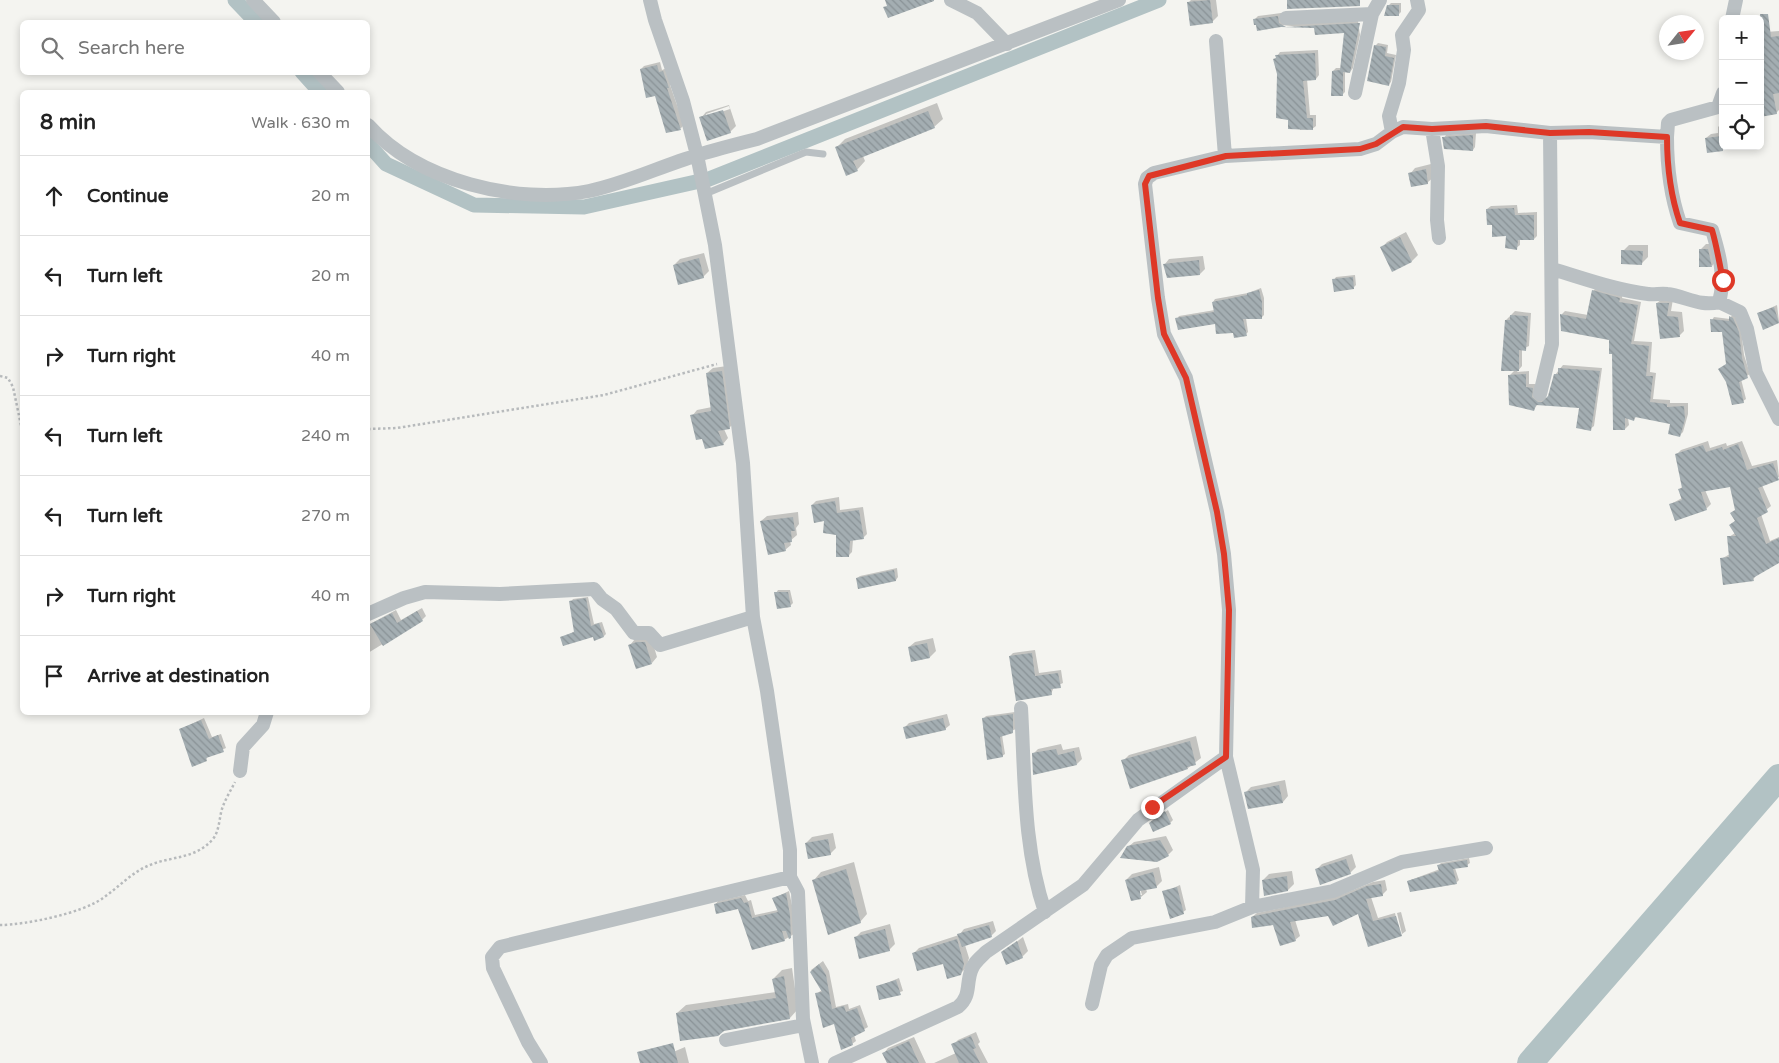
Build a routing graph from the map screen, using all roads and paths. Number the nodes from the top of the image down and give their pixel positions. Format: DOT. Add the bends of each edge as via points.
graph roads {
  1 [pos="253,0"];
  2 [pos="650,0"];
  3 [pos="951,0"];
  4 [pos="1119,0"];
  5 [pos="1380,0"];
  6 [pos="1417,0"];
  7 [pos="1736,0"];
  8 [pos="1372,14"];
  9 [pos="1733,15"];
  10 [pos="1286,18"];
  11 [pos="272,20"];
  12 [pos="1216,42"];
  13 [pos="1007,44"];
  14 [pos="322,75"];
  15 [pos="336,90"];
  16 [pos="1355,93"];
  17 [pos="1719,104"];
  18 [pos="370,127"];
  19 [pos="1432,129"];
  20 [pos="1392,132"];
  21 [pos="1550,133"];
  22 [pos="1667,137"];
  23 [pos="823,154"];
  24 [pos="1226,156"];
  25 [pos="699,162"];
  26 [pos="705,192"];
  27 [pos="1439,238"];
  28 [pos="1552,269"];
  29 [pos="1719,302"];
  30 [pos="731,370"];
  31 [pos="0,376"];
  32 [pos="1540,394"];
  33 [pos="1779,419"];
  34 [pos="20,420"];
  35 [pos="370,429"];
  36 [pos="370,613"];
  37 [pos="753,617"];
  38 [pos="1021,708"];
  39 [pos="266,715"];
  40 [pos="1226,757"];
  41 [pos="240,770"];
  42 [pos="1486,848"];
  43 [pos="790,877"];
  44 [pos="1252,907"];
  45 [pos="1045,912"];
  46 [pos="0,925"];
  47 [pos="1092,1004"];
  48 [pos="804,1025"];
  49 [pos="726,1040"];
  50 [pos="541,1063"];
  51 [pos="812,1063"];
  52 [pos="835,1063"];
  1 -- 11 [label="street"];
  2 -- 25 [label="street"];
  3 -- 13 [label="street" via="977,13"];
  4 -- 13 [label="street"];
  5 -- 8 [label="street"];
  6 -- 20 [label="street" via="1419,10 1402,36 1404,50 1399,83 1388,116"];
  7 -- 9 [label="street"];
  8 -- 10 [label="street"];
  8 -- 16 [label="street"];
  12 -- 24 [label="street"];
  13 -- 25 [label="street"];
  14 -- 15 [label="street"];
  17 -- 22 [label="street" via="1671,120"];
  18 -- 25 [label="street" via="386,143 433,172 484,187 531,194 564,195"];
  19 -- 20 [label="street" via="1403,127"];
  19 -- 21 [label="street" via="1486,126"];
  19 -- 27 [label="street" via="1438,166"];
  20 -- 24 [label="street" via="1376,144 1345,151"];
  21 -- 22 [label="street"];
  21 -- 28 [label="street"];
  22 -- 29 [label="street" via="1670,194 1680,223 1712,230 1723,280"];
  23 -- 26 [label="lane" via="806,152"];
  24 -- 40 [label="street" via="1154,173 1145,184 1164,334 1186,378 1224,554 1229,610"];
  25 -- 26 [label="street"];
  26 -- 30 [label="street" via="723,297"];
  28 -- 29 [label="street" via="1648,294 1668,294 1690,302"];
  28 -- 32 [label="street" via="1552,344"];
  29 -- 33 [label="street" via="1740,312 1744,318 1756,373"];
  30 -- 35 [label="path" via="723,362 604,395 396,428"];
  30 -- 37 [label="street" via="743,463"];
  31 -- 34 [label="path" via="8,378 13,386"];
  36 -- 37 [label="street" via="424,592 500,594 594,589 616,609 634,633 649,633 660,645"];
  37 -- 43 [label="street" via="790,850"];
  38 -- 45 [label="street" via="1029,840"];
  39 -- 41 [label="street" via="263,725 243,747"];
  40 -- 44 [label="street" via="1253,870"];
  40 -- 45 [label="street" via="1152,807 1129,830 1093,876"];
  41 -- 46 [label="path" via="225,801 214,838 204,847 183,857 151,864 90,905 42,919"];
  42 -- 44 [label="street" via="1402,862 1333,892"];
  43 -- 48 [label="street" via="798,892 801,915"];
  43 -- 50 [label="street" via="500,947 492,957 493,968"];
  44 -- 47 [label="street" via="1215,922 1124,941 1107,955 1101,965"];
  45 -- 52 [label="street" via="975,962 970,971 968,996 958,1007"];
  48 -- 49 [label="street"];
  48 -- 51 [label="street"];
}
